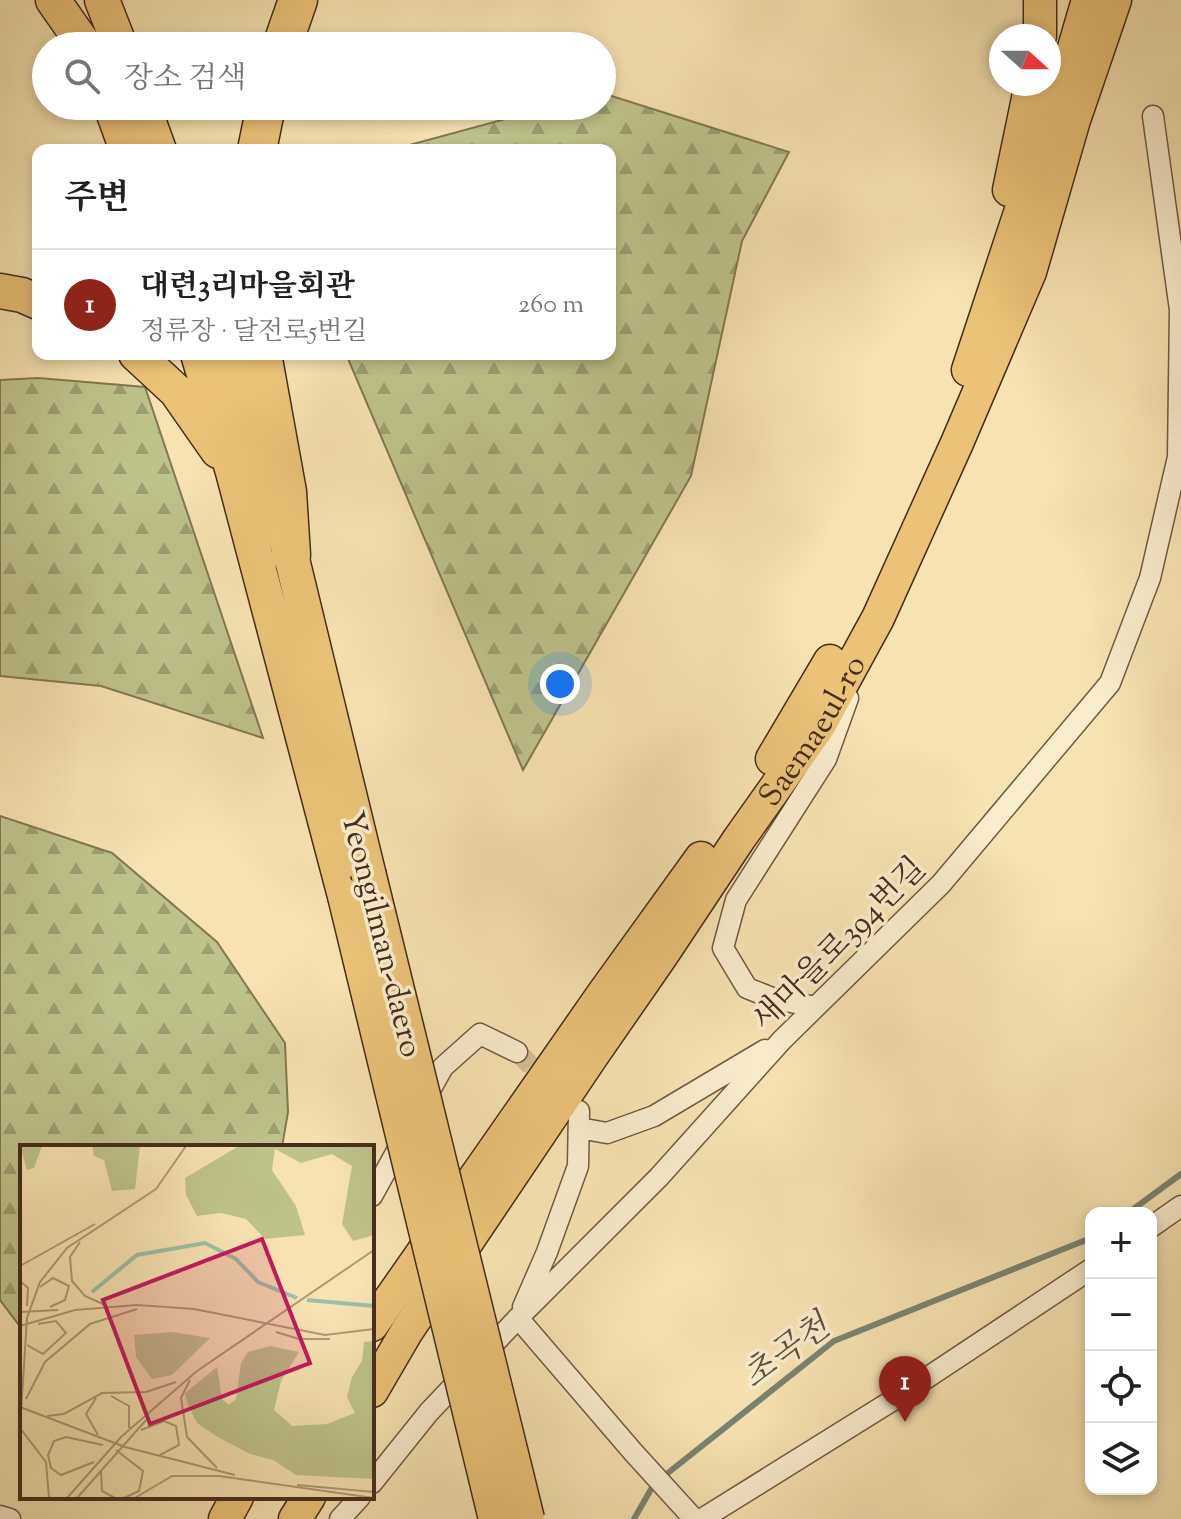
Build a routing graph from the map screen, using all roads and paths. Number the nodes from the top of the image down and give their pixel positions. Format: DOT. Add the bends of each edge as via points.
graph roads {
  1 [pos="53,0"];
  2 [pos="70,0"];
  3 [pos="102,0"];
  4 [pos="298,0"];
  5 [pos="1040,0"];
  6 [pos="1088,0"];
  7 [pos="1126,2"];
  8 [pos="1040,24"];
  9 [pos="77,32"];
  10 [pos="82,32"];
  11 [pos="115,32"];
  12 [pos="287,32"];
  13 [pos="1029,96"];
  14 [pos="1153,116"];
  15 [pos="116,120"];
  16 [pos="148,120"];
  17 [pos="263,120"];
  18 [pos="125,144"];
  19 [pos="157,144"];
  20 [pos="258,144"];
  21 [pos="0,291"];
  22 [pos="32,299"];
  23 [pos="1180,358"];
  24 [pos="142,360"];
  25 [pos="200,360"];
  26 [pos="227,360"];
  27 [pos="263,360"];
  28 [pos="961,389"];
  29 [pos="233,472"];
  30 [pos="291,555"];
  31 [pos="878,618"];
  32 [pos="356,884"];
  33 [pos="815,1007"];
  34 [pos="782,1040"];
  35 [pos="517,1052"];
  36 [pos="374,1192"];
  37 [pos="1181,1206"];
  38 [pos="1157,1223"];
  39 [pos="1085,1273"];
  40 [pos="518,1318"];
  41 [pos="374,1322"];
  42 [pos="374,1388"];
  43 [pos="374,1481"];
  44 [pos="308,1499"];
  45 [pos="358,1499"];
  46 [pos="0,1516"];
  47 [pos="10,1519"];
  48 [pos="295,1519"];
  49 [pos="340,1519"];
  50 [pos="496,1519"];
  51 [pos="527,1519"];
  52 [pos="694,1519"];
  53 [pos="702,1519"];
  1 -- 9 [label="highway"];
  2 -- 10 [label="highway"];
  3 -- 11 [label="highway"];
  4 -- 12 [label="highway"];
  5 -- 8 [label="main road"];
  6 -- 28 [label="main road, Saemaeul-ro"];
  7 -- 31 [label="main road, Saemaeul-ro" via="1074,120 1030,272"];
  13 -- 28 [label="main road"];
  14 -- 23 [label="street, 새마을로394번길" via="1180,310"];
  15 -- 18 [label="highway"];
  16 -- 19 [label="highway"];
  17 -- 20 [label="highway"];
  21 -- 22 [label="highway"];
  23 -- 33 [label="street, 새마을로394번길" via="1178,457 1150,578 1110,683 941,884"];
  24 -- 29 [label="highway" via="176,391"];
  25 -- 29 [label="highway, Yeongilman-daero"];
  26 -- 30 [label="highway, Yeongilman-daero"];
  27 -- 30 [label="highway" via="287,492"];
  28 -- 41 [label="main road, Saemaeul-ro" via="840,644 767,768"];
  29 -- 32 [label="highway, Yeongilman-daero"];
  30 -- 32 [label="highway, Yeongilman-daero"];
  31 -- 33 [label="street" via="826,759 736,900 723,948 747,988"];
  31 -- 42 [label="main road, Saemaeul-ro" via="819,726 530,1147"];
  32 -- 50 [label="highway, Yeongilman-daero, bridge"];
  32 -- 51 [label="highway, Yeongilman-daero, bridge"];
  33 -- 34 [label="street, 새마을로394번길"];
  34 -- 40 [label="street, 새마을로394번길" via="659,1177"];
  34 -- 40 [label="street" via="654,1116 607,1133 579,1120 578,1166"];
  35 -- 36 [label="street" via="480,1034 443,1067"];
  37 -- 38 [label="street"];
  39 -- 53 [label="street"];
  40 -- 43 [label="street, 새마을로394번길" via="429,1412"];
  40 -- 52 [label="street"];
  44 -- 48 [label="main road"];
  45 -- 49 [label="street"];
  46 -- 47 [label="street"];
}
